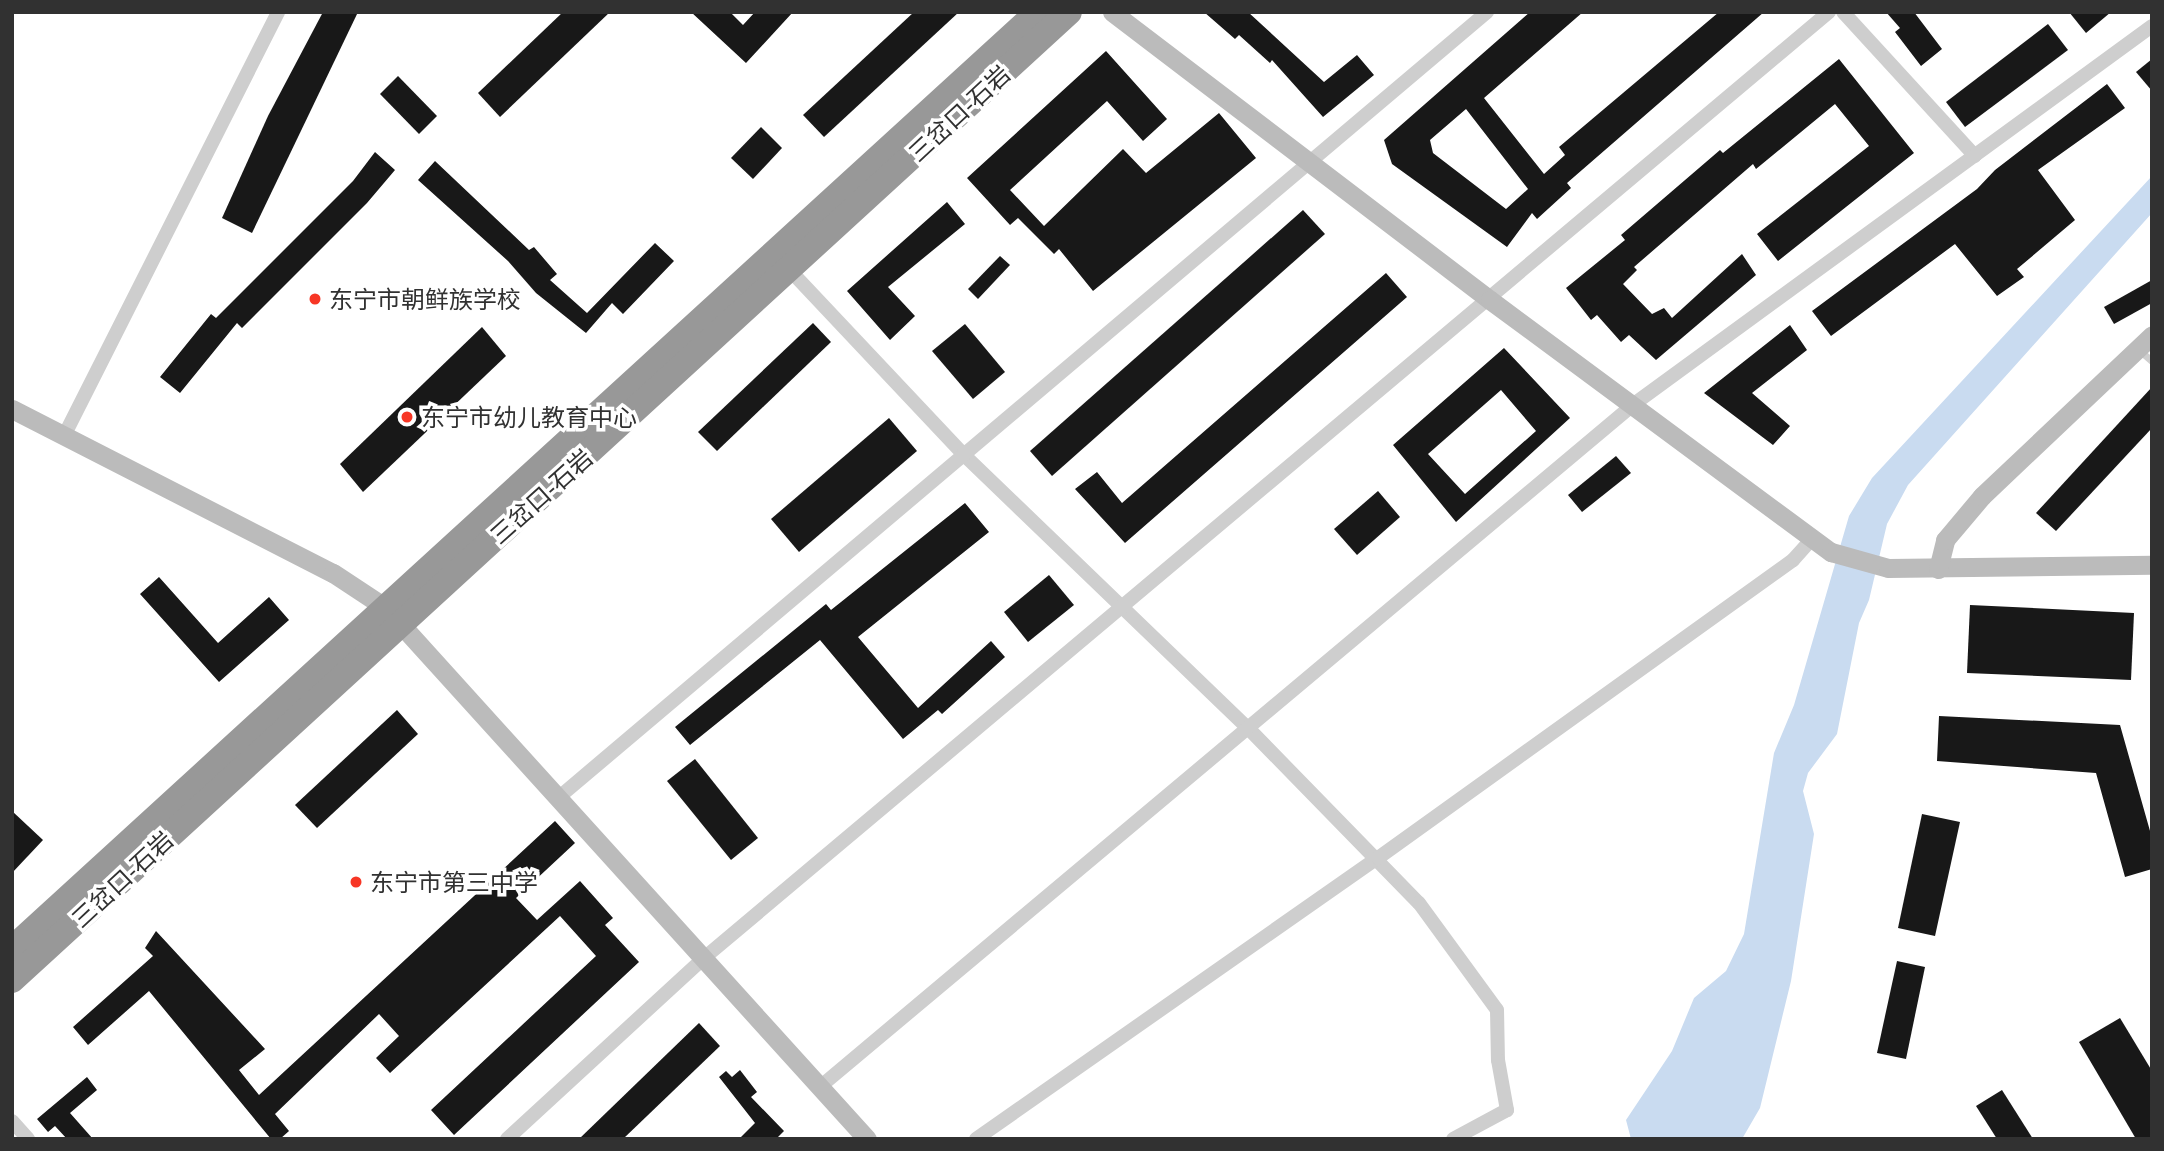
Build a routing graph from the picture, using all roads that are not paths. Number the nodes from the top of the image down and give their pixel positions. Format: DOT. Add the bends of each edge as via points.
graph roads {
  1 [pos="278,12"];
  2 [pos="1038,12"];
  3 [pos="1069,12"];
  4 [pos="1112,12"];
  5 [pos="1487,12"];
  6 [pos="1829,12"];
  7 [pos="1843,12"];
  8 [pos="2152,26"];
  9 [pos="1975,156"];
  10 [pos="1307,163"];
  11 [pos="782,262"];
  12 [pos="1490,300"];
  13 [pos="2147,348"];
  14 [pos="1634,404"];
  15 [pos="12,409"];
  16 [pos="65,434"];
  17 [pos="963,454"];
  18 [pos="1810,541"];
  19 [pos="2152,565"];
  20 [pos="1938,569"];
  21 [pos="1125,607"];
  22 [pos="393,616"];
  23 [pos="1247,727"];
  24 [pos="558,798"];
  25 [pos="1378,858"];
  26 [pos="12,948"];
  27 [pos="704,958"];
  28 [pos="12,980"];
  29 [pos="821,1086"];
  30 [pos="12,1121"];
  31 [pos="28,1139"];
  32 [pos="508,1139"];
  33 [pos="867,1139"];
  34 [pos="976,1139"];
  35 [pos="1453,1139"];
  1 -- 16 [label="street"];
  2 -- 11 [label="highway, 三岔口-石岩"];
  3 -- 11 [label="highway, 三岔口-石岩"];
  4 -- 10 [label="street"];
  5 -- 10 [label="street"];
  6 -- 12 [label="street"];
  7 -- 9 [label="street"];
  8 -- 9 [label="street"];
  9 -- 14 [label="street"];
  10 -- 12 [label="street"];
  10 -- 17 [label="street"];
  11 -- 17 [label="street"];
  11 -- 22 [label="highway, 三岔口-石岩"];
  12 -- 14 [label="street"];
  12 -- 21 [label="street"];
  13 -- 20 [label="street" via="1982,496 1945,540"];
  14 -- 18 [label="street"];
  14 -- 23 [label="street"];
  15 -- 16 [label="street"];
  16 -- 22 [label="street" via="333,573"];
  17 -- 21 [label="street"];
  17 -- 24 [label="street"];
  18 -- 20 [label="street" via="1831,552 1888,568"];
  18 -- 25 [label="street" via="1793,560"];
  19 -- 20 [label="street"];
  21 -- 23 [label="street"];
  21 -- 27 [label="street"];
  22 -- 24 [label="street"];
  22 -- 26 [label="highway, 三岔口-石岩"];
  22 -- 28 [label="highway, 三岔口-石岩"];
  23 -- 25 [label="street"];
  23 -- 29 [label="street"];
  24 -- 27 [label="street"];
  25 -- 34 [label="street"];
  25 -- 35 [label="street" via="1419,903 1497,1010 1498,1060 1507,1110"];
  27 -- 29 [label="street"];
  27 -- 32 [label="street"];
  29 -- 33 [label="street"];
  30 -- 31 [label="street"];
}
